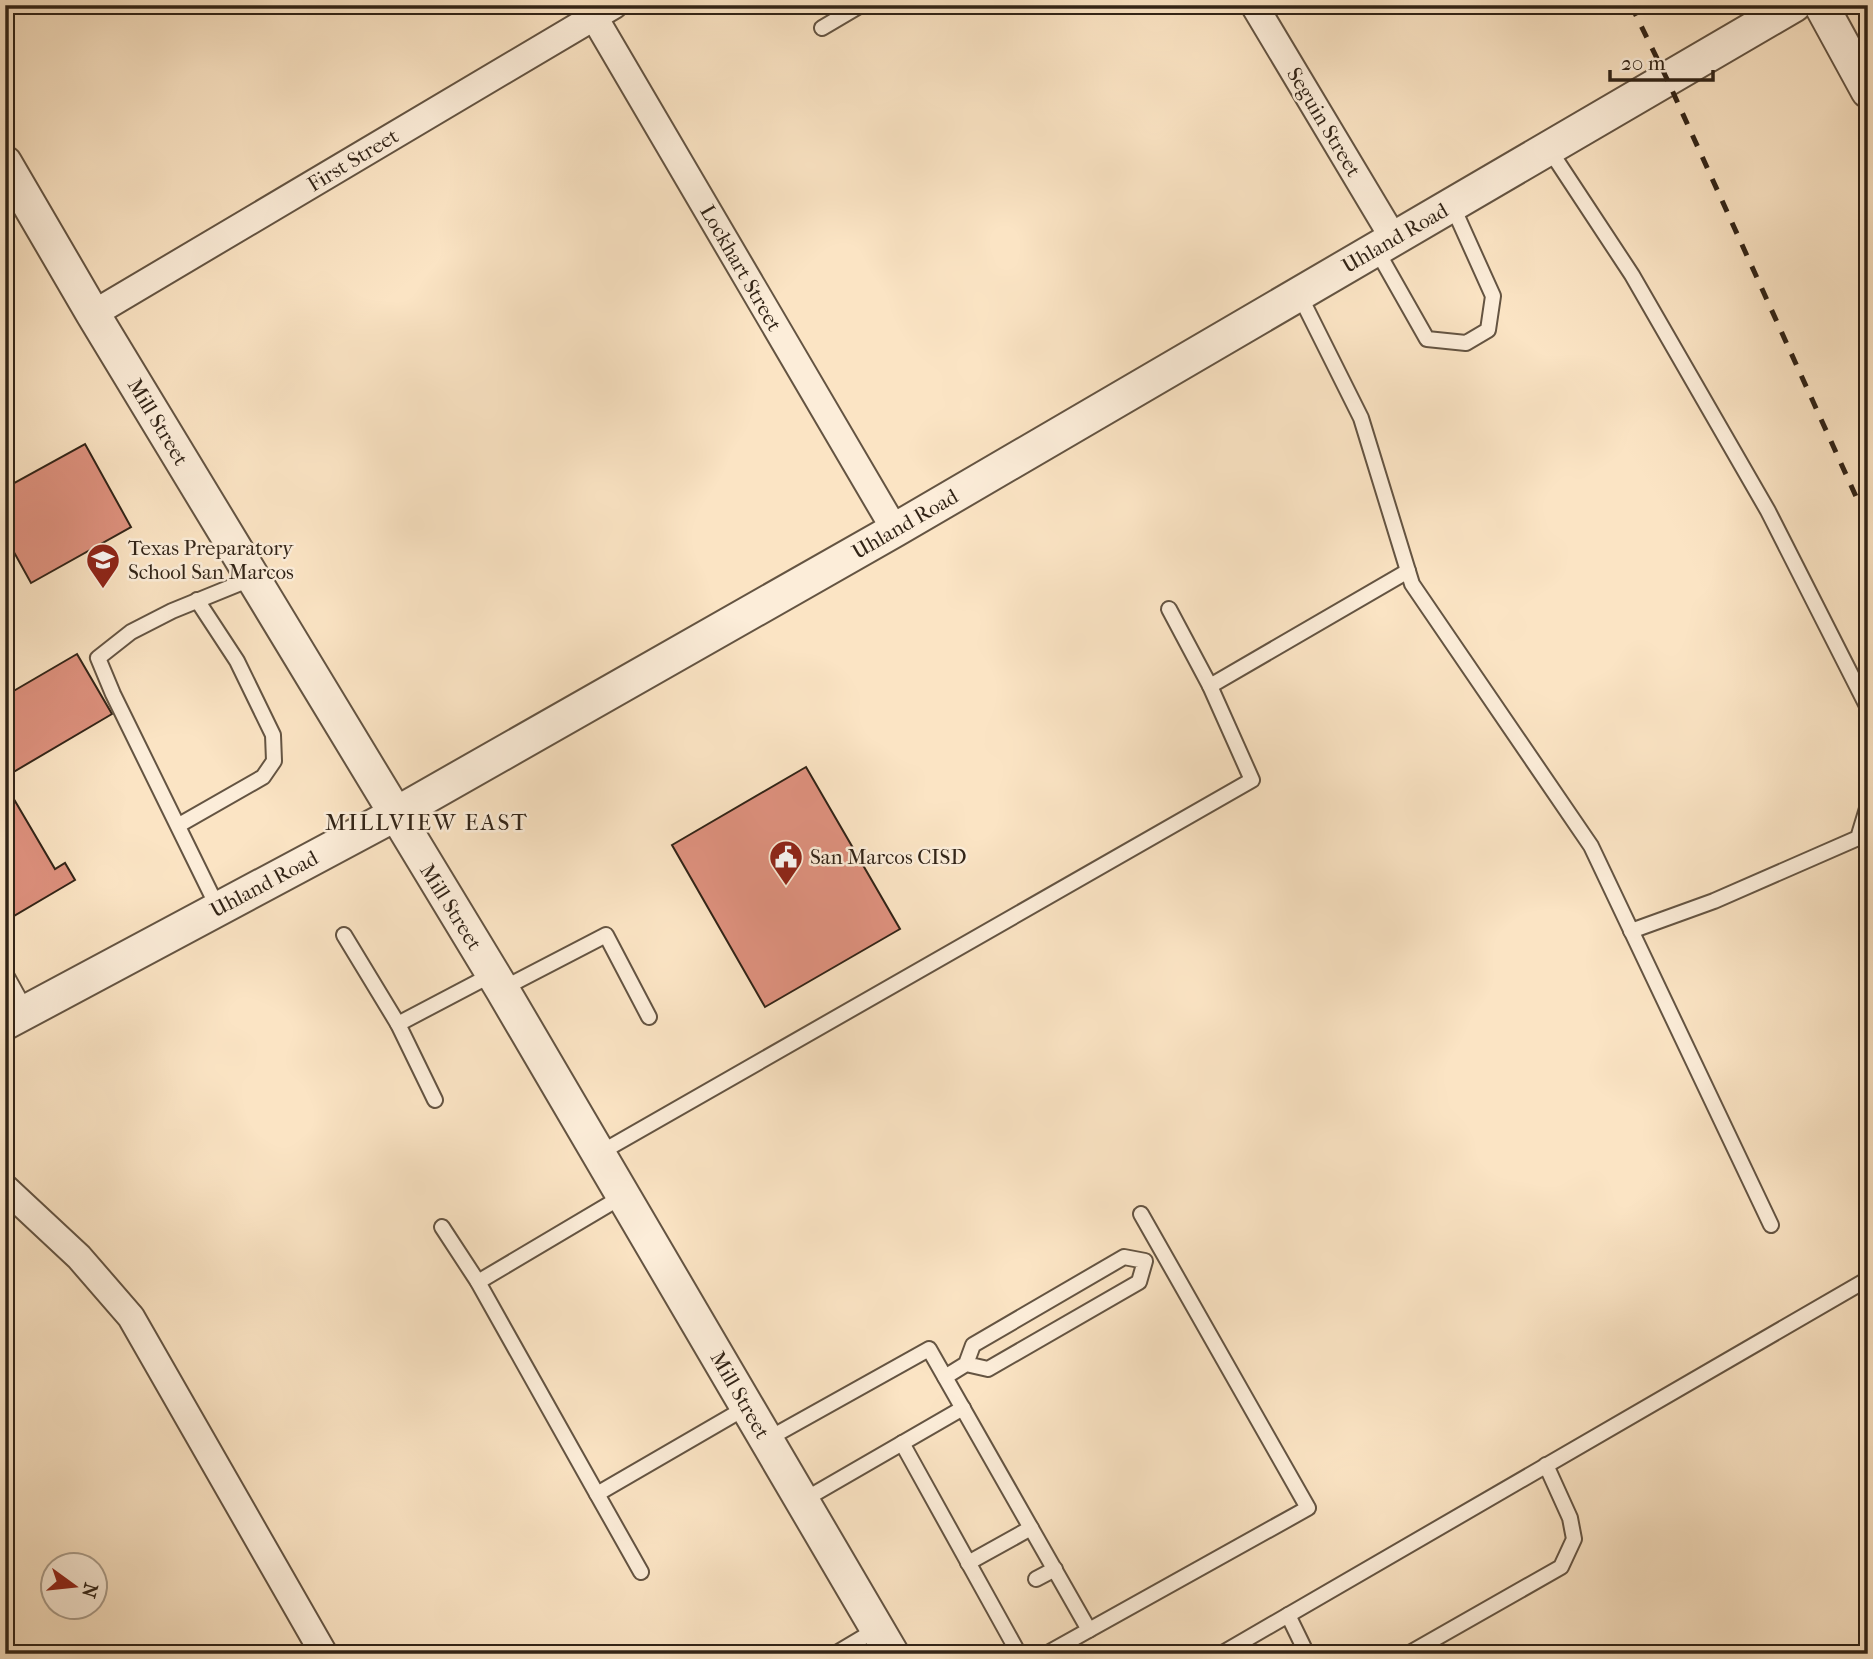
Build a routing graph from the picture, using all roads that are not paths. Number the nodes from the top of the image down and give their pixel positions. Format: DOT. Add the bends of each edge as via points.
graph roads {
  1 [pos="861,5"];
  2 [pos="1254,5"];
  3 [pos="1794,5"];
  4 [pos="1821,5"];
  5 [pos="598,9"];
  6 [pos="822,28"];
  7 [pos="1857,47"];
  8 [pos="1868,91"];
  9 [pos="1549,149"];
  10 [pos="5,163"];
  11 [pos="1452,205"];
  12 [pos="1385,244"];
  13 [pos="1299,294"];
  14 [pos="93,314"];
  15 [pos="895,530"];
  16 [pos="1408,570"];
  17 [pos="254,578"];
  18 [pos="197,600"];
  19 [pos="1169,610"];
  20 [pos="1209,686"];
  21 [pos="1868,708"];
  22 [pos="1868,805"];
  23 [pos="394,815"];
  24 [pos="178,825"];
  25 [pos="218,908"];
  26 [pos="1631,931"];
  27 [pos="344,935"];
  28 [pos="5,973"];
  29 [pos="497,981"];
  30 [pos="16,1017"];
  31 [pos="649,1017"];
  32 [pos="398,1024"];
  33 [pos="435,1100"];
  34 [pos="598,1154"];
  35 [pos="5,1188"];
  36 [pos="623,1196"];
  37 [pos="1141,1214"];
  38 [pos="1771,1225"];
  39 [pos="442,1227"];
  40 [pos="1162,1251"];
  41 [pos="1145,1261"];
  42 [pos="1868,1279"];
  43 [pos="478,1282"];
  44 [pos="967,1364"];
  45 [pos="945,1377"];
  46 [pos="747,1407"];
  47 [pos="963,1408"];
  48 [pos="766,1440"];
  49 [pos="902,1443"];
  50 [pos="1546,1465"];
  51 [pos="597,1494"];
  52 [pos="802,1501"];
  53 [pos="1031,1528"];
  54 [pos="968,1563"];
  55 [pos="1055,1569"];
  56 [pos="641,1572"];
  57 [pos="1036,1579"];
  58 [pos="1288,1615"];
  59 [pos="1089,1630"];
  60 [pos="884,1641"];
  61 [pos="324,1654"];
  62 [pos="835,1654"];
  63 [pos="1018,1654"];
  64 [pos="1046,1654"];
  65 [pos="1221,1654"];
  66 [pos="1307,1654"];
  67 [pos="1408,1654"];
  1 -- 6 [label="lane"];
  2 -- 12 [label="street, Seguin Street"];
  3 -- 9 [label="street, Uhland Road"];
  4 -- 7 [label="street"];
  5 -- 14 [label="street, First Street"];
  5 -- 15 [label="street, Lockhart Street"];
  7 -- 8 [label="street"];
  9 -- 11 [label="street, Uhland Road"];
  9 -- 21 [label="lane" via="1632,275 1768,510"];
  10 -- 14 [label="street, Mill Street"];
  11 -- 12 [label="street, Uhland Road"];
  11 -- 12 [label="lane" via="1493,296 1488,330 1466,343 1427,339"];
  12 -- 13 [label="street, Uhland Road"];
  13 -- 15 [label="street, Uhland Road"];
  13 -- 16 [label="lane" via="1361,418"];
  14 -- 17 [label="street, Mill Street"];
  15 -- 23 [label="street, Uhland Road"];
  16 -- 20 [label="lane"];
  16 -- 26 [label="lane" via="1412,584 1591,846"];
  17 -- 18 [label="lane"];
  17 -- 23 [label="street, Mill Street"];
  18 -- 24 [label="lane" via="237,661 274,735 274,761 263,777"];
  18 -- 24 [label="lane" via="131,632 97,658"];
  19 -- 20 [label="lane"];
  20 -- 34 [label="lane" via="1252,780"];
  22 -- 26 [label="lane" via="1858,838 1714,901"];
  23 -- 25 [label="street, Uhland Road"];
  23 -- 29 [label="street, Mill Street"];
  24 -- 25 [label="lane"];
  25 -- 30 [label="street, Uhland Road"];
  26 -- 38 [label="lane"];
  27 -- 32 [label="lane"];
  28 -- 30 [label="lane"];
  29 -- 31 [label="lane" via="606,936"];
  29 -- 32 [label="lane"];
  29 -- 34 [label="street, Mill Street"];
  32 -- 33 [label="lane"];
  34 -- 36 [label="street, Mill Street"];
  35 -- 61 [label="street" via="79,1257 131,1317"];
  36 -- 43 [label="lane"];
  36 -- 46 [label="street, Mill Street"];
  37 -- 40 [label="lane"];
  39 -- 43 [label="lane"];
  40 -- 41 [label="lane"];
  40 -- 59 [label="lane" via="1308,1508"];
  41 -- 44 [label="lane" via="1124,1258 985,1338 973,1345"];
  41 -- 44 [label="lane" via="1139,1282 988,1369"];
  42 -- 50 [label="lane"];
  43 -- 51 [label="lane"];
  44 -- 45 [label="lane"];
  45 -- 47 [label="lane"];
  45 -- 48 [label="lane" via="929,1349"];
  46 -- 48 [label="street, Mill Street"];
  46 -- 51 [label="lane"];
  47 -- 49 [label="lane"];
  47 -- 53 [label="lane"];
  48 -- 52 [label="street, Mill Street"];
  49 -- 52 [label="lane"];
  49 -- 54 [label="lane"];
  50 -- 58 [label="lane"];
  50 -- 67 [label="lane" via="1570,1518 1574,1539 1561,1567"];
  51 -- 56 [label="lane"];
  52 -- 60 [label="street, Mill Street"];
  53 -- 54 [label="lane"];
  53 -- 55 [label="lane"];
  54 -- 63 [label="lane" via="997,1603"];
  55 -- 57 [label="lane"];
  55 -- 59 [label="lane"];
  58 -- 65 [label="lane"];
  58 -- 66 [label="lane"];
  59 -- 64 [label="lane"];
  60 -- 62 [label="lane"];
}
